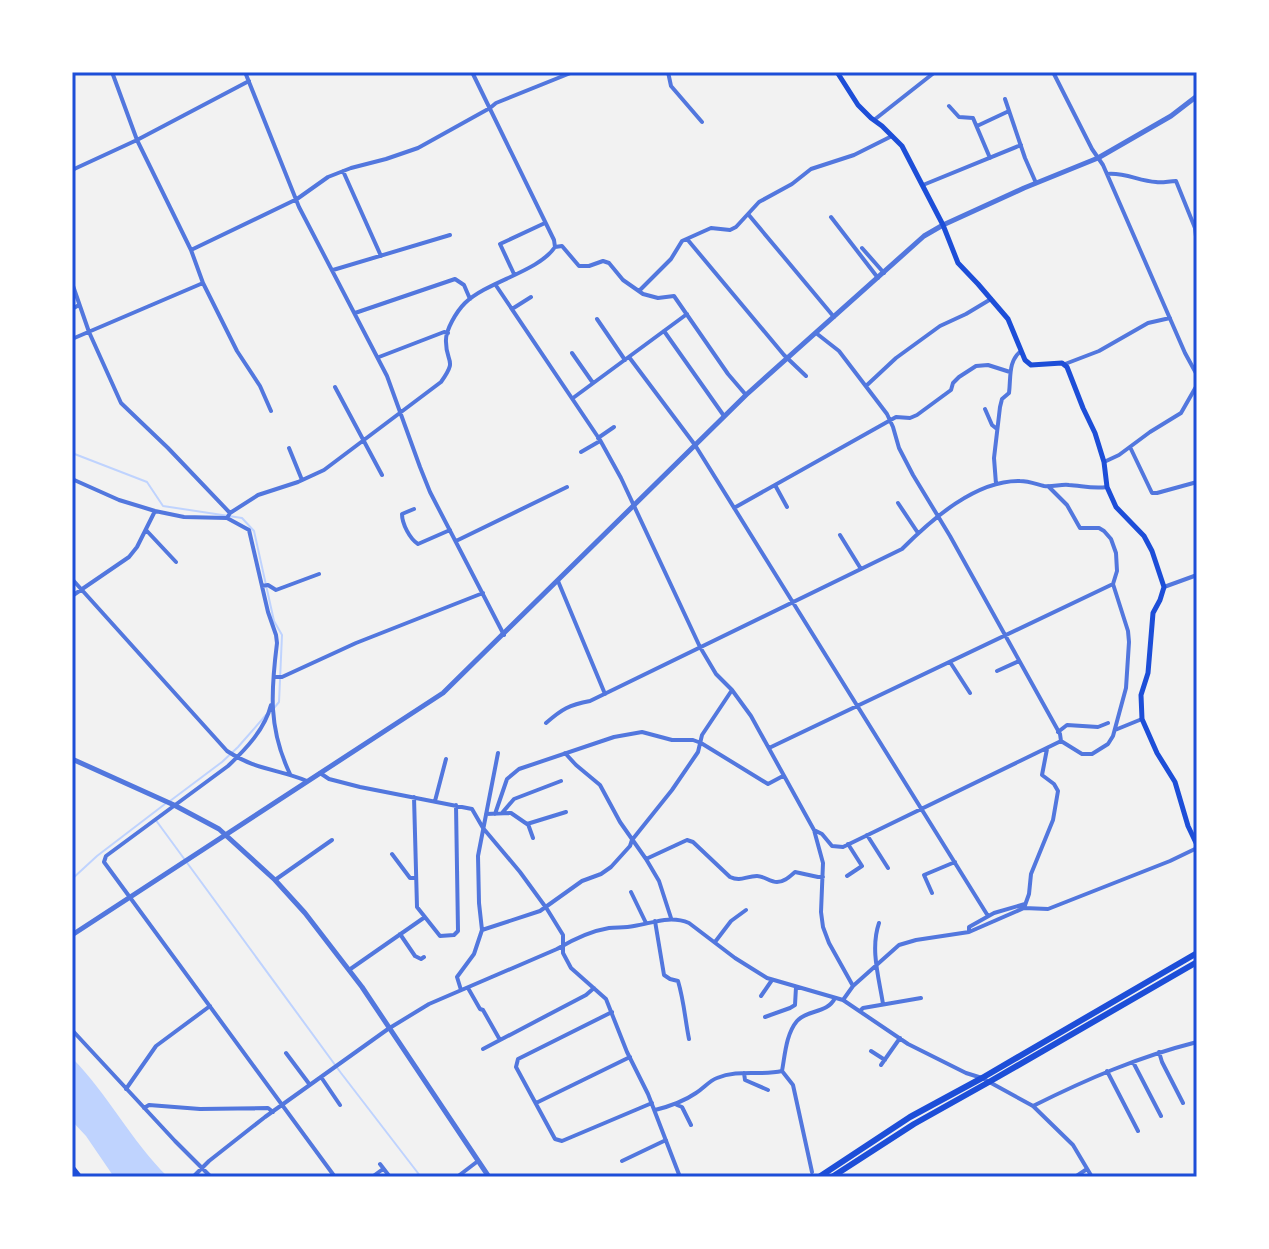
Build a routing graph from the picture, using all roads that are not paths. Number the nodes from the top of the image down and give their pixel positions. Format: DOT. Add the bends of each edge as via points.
graph roads {
  1 [pos="112,72"];
  2 [pos="245,72"];
  3 [pos="472,72"];
  4 [pos="573,72"];
  5 [pos="668,72"];
  6 [pos="837,72"];
  7 [pos="935,72"];
  8 [pos="1053,72"];
  9 [pos="559,75"];
  10 [pos="249,81"];
  11 [pos="1197,96"];
  12 [pos="1005,99"];
  13 [pos="949,106"];
  14 [pos="490,108"];
  15 [pos="1009,111"];
  16 [pos="874,120"];
  17 [pos="702,122"];
  18 [pos="977,126"];
  19 [pos="892,136"];
  20 [pos="137,140"];
  21 [pos="1021,145"];
  22 [pos="990,158"];
  23 [pos="1098,158"];
  24 [pos="72,170"];
  25 [pos="343,171"];
  26 [pos="1107,174"];
  27 [pos="1036,183"];
  28 [pos="923,185"];
  29 [pos="297,199"];
  30 [pos="748,214"];
  31 [pos="831,217"];
  32 [pos="545,223"];
  33 [pos="943,225"];
  34 [pos="450,235"];
  35 [pos="687,239"];
  36 [pos="1197,245"];
  37 [pos="555,247"];
  38 [pos="862,248"];
  39 [pos="191,250"];
  40 [pos="381,256"];
  41 [pos="332,270"];
  42 [pos="884,273"];
  43 [pos="514,274"];
  44 [pos="878,278"];
  45 [pos="72,283"];
  46 [pos="203,283"];
  47 [pos="495,284"];
  48 [pos="639,291"];
  49 [pos="531,297"];
  50 [pos="470,299"];
  51 [pos="991,299"];
  52 [pos="79,305"];
  53 [pos="72,309"];
  54 [pos="512,309"];
  55 [pos="355,313"];
  56 [pos="687,314"];
  57 [pos="834,317"];
  58 [pos="1170,318"];
  59 [pos="597,319"];
  60 [pos="664,331"];
  61 [pos="89,332"];
  62 [pos="448,333"];
  63 [pos="816,333"];
  64 [pos="72,339"];
  65 [pos="1021,351"];
  66 [pos="572,353"];
  67 [pos="378,358"];
  68 [pos="788,358"];
  69 [pos="627,359"];
  70 [pos="1065,364"];
  71 [pos="1010,372"];
  72 [pos="1196,373"];
  73 [pos="806,376"];
  74 [pos="593,383"];
  75 [pos="1197,385"];
  76 [pos="866,386"];
  77 [pos="335,387"];
  78 [pos="746,395"];
  79 [pos="572,399"];
  80 [pos="985,409"];
  81 [pos="271,411"];
  82 [pos="400,413"];
  83 [pos="724,416"];
  84 [pos="890,420"];
  85 [pos="614,427"];
  86 [pos="997,429"];
  87 [pos="364,440"];
  88 [pos="599,440"];
  89 [pos="695,445"];
  90 [pos="1130,447"];
  91 [pos="289,448"];
  92 [pos="581,452"];
  93 [pos="1104,462"];
  94 [pos="382,475"];
  95 [pos="72,479"];
  96 [pos="302,480"];
  97 [pos="1197,482"];
  98 [pos="996,484"];
  99 [pos="775,485"];
  100 [pos="1048,486"];
  101 [pos="567,487"];
  102 [pos="1107,487"];
  103 [pos="898,503"];
  104 [pos="633,506"];
  105 [pos="787,507"];
  106 [pos="734,508"];
  107 [pos="414,509"];
  108 [pos="155,511"];
  109 [pos="228,516"];
  110 [pos="937,516"];
  111 [pos="146,530"];
  112 [pos="450,530"];
  113 [pos="918,533"];
  114 [pos="840,535"];
  115 [pos="456,541"];
  116 [pos="176,562"];
  117 [pos="861,569"];
  118 [pos="319,574"];
  119 [pos="1197,575"];
  120 [pos="72,579"];
  121 [pos="558,581"];
  122 [pos="1113,584"];
  123 [pos="262,586"];
  124 [pos="1164,587"];
  125 [pos="80,589"];
  126 [pos="483,593"];
  127 [pos="72,596"];
  128 [pos="794,602"];
  129 [pos="504,635"];
  130 [pos="1004,635"];
  131 [pos="700,647"];
  132 [pos="1019,661"];
  133 [pos="950,662"];
  134 [pos="997,671"];
  135 [pos="273,677"];
  136 [pos="732,690"];
  137 [pos="970,693"];
  138 [pos="605,694"];
  139 [pos="271,705"];
  140 [pos="858,706"];
  141 [pos="1142,719"];
  142 [pos="546,723"];
  143 [pos="1108,723"];
  144 [pos="1115,730"];
  145 [pos="1058,732"];
  146 [pos="1061,741"];
  147 [pos="701,743"];
  148 [pos="769,748"];
  149 [pos="1047,748"];
  150 [pos="498,753"];
  151 [pos="565,753"];
  152 [pos="237,758"];
  153 [pos="72,759"];
  154 [pos="446,759"];
  155 [pos="320,773"];
  156 [pos="290,774"];
  157 [pos="784,776"];
  158 [pos="307,781"];
  159 [pos="561,781"];
  160 [pos="414,797"];
  161 [pos="435,801"];
  162 [pos="174,805"];
  163 [pos="456,805"];
  164 [pos="922,808"];
  165 [pos="566,812"];
  166 [pos="502,813"];
  167 [pos="486,814"];
  168 [pos="495,814"];
  169 [pos="528,824"];
  170 [pos="483,828"];
  171 [pos="814,830"];
  172 [pos="225,835"];
  173 [pos="867,835"];
  174 [pos="533,838"];
  175 [pos="332,840"];
  176 [pos="632,840"];
  177 [pos="848,844"];
  178 [pos="1197,847"];
  179 [pos="392,854"];
  180 [pos="646,859"];
  181 [pos="955,862"];
  182 [pos="888,868"];
  183 [pos="823,876"];
  184 [pos="847,876"];
  185 [pos="416,878"];
  186 [pos="275,880"];
  187 [pos="631,892"];
  188 [pos="932,893"];
  189 [pos="130,897"];
  190 [pos="1024,906"];
  191 [pos="545,907"];
  192 [pos="746,910"];
  193 [pos="988,916"];
  194 [pos="425,917"];
  195 [pos="671,918"];
  196 [pos="655,921"];
  197 [pos="646,923"];
  198 [pos="879,923"];
  199 [pos="482,930"];
  200 [pos="969,932"];
  201 [pos="400,934"];
  202 [pos="72,935"];
  203 [pos="715,942"];
  204 [pos="563,945"];
  205 [pos="1197,953"];
  206 [pos="424,957"];
  207 [pos="1197,962"];
  208 [pos="876,965"];
  209 [pos="349,970"];
  210 [pos="772,980"];
  211 [pos="853,986"];
  212 [pos="467,987"];
  213 [pos="796,987"];
  214 [pos="594,988"];
  215 [pos="461,990"];
  216 [pos="761,996"];
  217 [pos="835,998"];
  218 [pos="921,998"];
  219 [pos="843,1000"];
  220 [pos="883,1004"];
  221 [pos="210,1006"];
  222 [pos="861,1011"];
  223 [pos="612,1012"];
  224 [pos="765,1017"];
  225 [pos="388,1029"];
  226 [pos="72,1030"];
  227 [pos="900,1038"];
  228 [pos="689,1039"];
  229 [pos="500,1040"];
  230 [pos="1197,1042"];
  231 [pos="483,1049"];
  232 [pos="871,1051"];
  233 [pos="1159,1052"];
  234 [pos="286,1053"];
  235 [pos="630,1057"];
  236 [pos="1132,1061"];
  237 [pos="782,1071"];
  238 [pos="1107,1071"];
  239 [pos="744,1073"];
  240 [pos="321,1077"];
  241 [pos="985,1080"];
  242 [pos="310,1085"];
  243 [pos="126,1089"];
  244 [pos="768,1090"];
  245 [pos="536,1103"];
  246 [pos="652,1103"];
  247 [pos="1183,1103"];
  248 [pos="282,1105"];
  249 [pos="340,1105"];
  250 [pos="677,1105"];
  251 [pos="1033,1106"];
  252 [pos="144,1108"];
  253 [pos="655,1110"];
  254 [pos="273,1112"];
  255 [pos="1161,1116"];
  256 [pos="691,1125"];
  257 [pos="1138,1131"];
  258 [pos="666,1140"];
  259 [pos="478,1161"];
  260 [pos="622,1161"];
  261 [pos="72,1167"];
  262 [pos="203,1168"];
  263 [pos="1087,1169"];
  264 [pos="812,1172"];
  265 [pos="195,1175"];
  266 [pos="80,1177"];
  267 [pos="211,1177"];
  268 [pos="335,1177"];
  269 [pos="372,1177"];
  270 [pos="390,1177"];
  271 [pos="457,1177"];
  272 [pos="489,1177"];
  273 [pos="680,1177"];
  274 [pos="819,1177"];
  275 [pos="832,1177"];
  276 [pos="1075,1177"];
  277 [pos="1092,1177"];
  1 -- 20 [label="street"];
  2 -- 10 [label="street"];
  3 -- 14 [label="street"];
  4 -- 9 [label="street"];
  5 -- 17 [label="street" via="671,86"];
  6 -- 16 [label="main road"];
  7 -- 16 [label="street"];
  8 -- 23 [label="street"];
  9 -- 14 [label="street"];
  10 -- 20 [label="street"];
  10 -- 29 [label="street"];
  11 -- 23 [label="street"];
  12 -- 15 [label="street"];
  13 -- 18 [label="street" via="959,117 973,118"];
  14 -- 25 [label="street" via="418,148"];
  14 -- 32 [label="street"];
  15 -- 18 [label="street"];
  15 -- 21 [label="street"];
  16 -- 19 [label="main road"];
  18 -- 22 [label="street"];
  19 -- 28 [label="main road"];
  19 -- 30 [label="street" via="811,169"];
  20 -- 24 [label="street"];
  20 -- 39 [label="street"];
  21 -- 22 [label="street"];
  21 -- 27 [label="street"];
  22 -- 28 [label="street"];
  23 -- 26 [label="street"];
  23 -- 27 [label="street"];
  25 -- 29 [label="street"];
  25 -- 40 [label="street"];
  26 -- 36 [label="street" via="1176,181"];
  26 -- 58 [label="street"];
  27 -- 33 [label="street"];
  28 -- 33 [label="main road"];
  29 -- 39 [label="street"];
  29 -- 41 [label="street"];
  30 -- 35 [label="street" via="730,230 711,228"];
  30 -- 57 [label="street"];
  31 -- 44 [label="street"];
  32 -- 37 [label="street"];
  32 -- 43 [label="street" via="500,244"];
  33 -- 42 [label="street"];
  33 -- 51 [label="main road" via="958,263"];
  34 -- 40 [label="street"];
  35 -- 48 [label="street"];
  35 -- 68 [label="street"];
  37 -- 43 [label="street"];
  37 -- 48 [label="street" via="562,246 579,266 609,263"];
  38 -- 42 [label="street"];
  39 -- 46 [label="street"];
  40 -- 41 [label="street"];
  41 -- 55 [label="street"];
  42 -- 44 [label="street"];
  43 -- 47 [label="street"];
  44 -- 57 [label="street"];
  45 -- 52 [label="street"];
  46 -- 61 [label="street"];
  46 -- 81 [label="street"];
  47 -- 50 [label="street"];
  47 -- 54 [label="street"];
  48 -- 56 [label="street" via="658,298 674,296"];
  49 -- 54 [label="street"];
  50 -- 55 [label="street" via="455,279"];
  50 -- 62 [label="street"];
  51 -- 65 [label="main road" via="1008,319"];
  51 -- 76 [label="street" via="940,326"];
  52 -- 53 [label="street"];
  52 -- 61 [label="street"];
  54 -- 79 [label="street"];
  55 -- 67 [label="street"];
  56 -- 60 [label="street"];
  56 -- 78 [label="street"];
  57 -- 63 [label="street"];
  58 -- 70 [label="street" via="1148,323"];
  58 -- 72 [label="street"];
  59 -- 69 [label="street"];
  60 -- 69 [label="street"];
  60 -- 83 [label="street"];
  61 -- 64 [label="street"];
  61 -- 109 [label="street" via="125,409"];
  62 -- 67 [label="street"];
  62 -- 82 [label="street" via="448,373"];
  63 -- 68 [label="street"];
  63 -- 76 [label="street" via="839,351"];
  65 -- 70 [label="main road" via="1031,365"];
  65 -- 71 [label="street"];
  66 -- 74 [label="street"];
  67 -- 82 [label="street"];
  68 -- 73 [label="street"];
  68 -- 78 [label="street"];
  69 -- 74 [label="street"];
  69 -- 89 [label="street"];
  70 -- 93 [label="main road"];
  71 -- 84 [label="street" via="976,366 917,415"];
  71 -- 86 [label="street"];
  74 -- 79 [label="street"];
  75 -- 90 [label="street" via="1181,413"];
  76 -- 84 [label="street"];
  77 -- 87 [label="street"];
  78 -- 83 [label="street"];
  79 -- 88 [label="street"];
  80 -- 86 [label="street"];
  82 -- 87 [label="street"];
  82 -- 112 [label="street"];
  83 -- 89 [label="street"];
  84 -- 99 [label="street"];
  84 -- 110 [label="street" via="899,448"];
  85 -- 88 [label="street"];
  86 -- 98 [label="street"];
  87 -- 94 [label="street"];
  87 -- 96 [label="street"];
  88 -- 92 [label="street"];
  88 -- 104 [label="street"];
  89 -- 104 [label="street"];
  89 -- 106 [label="street"];
  90 -- 93 [label="street"];
  90 -- 97 [label="street" via="1152,493"];
  91 -- 96 [label="street"];
  93 -- 102 [label="main road"];
  95 -- 108 [label="street"];
  96 -- 109 [label="street" via="258,495"];
  98 -- 100 [label="street" via="1023,481"];
  98 -- 110 [label="street"];
  99 -- 105 [label="street"];
  99 -- 106 [label="street"];
  100 -- 102 [label="street"];
  100 -- 122 [label="street" via="1080,528 1099,528 1111,539 1117,560"];
  101 -- 115 [label="street"];
  102 -- 124 [label="main road" via="1116,507 1144,536"];
  103 -- 113 [label="street"];
  104 -- 121 [label="street"];
  104 -- 131 [label="street"];
  106 -- 128 [label="street"];
  107 -- 112 [label="street" via="402,519 418,544"];
  108 -- 109 [label="street" via="184,517"];
  108 -- 111 [label="street"];
  109 -- 123 [label="street" via="249,530"];
  110 -- 113 [label="street"];
  110 -- 130 [label="street"];
  111 -- 116 [label="street"];
  111 -- 125 [label="street" via="129,557"];
  112 -- 115 [label="street"];
  113 -- 117 [label="street" via="902,549"];
  114 -- 117 [label="street"];
  115 -- 126 [label="street"];
  117 -- 128 [label="street"];
  118 -- 123 [label="street" via="276,590"];
  119 -- 124 [label="street"];
  120 -- 125 [label="street"];
  121 -- 129 [label="street"];
  121 -- 138 [label="street"];
  122 -- 130 [label="street"];
  122 -- 144 [label="street" via="1129,642 1126,688"];
  123 -- 135 [label="street" via="277,643"];
  124 -- 141 [label="main road" via="1153,613"];
  125 -- 127 [label="street"];
  125 -- 152 [label="street"];
  126 -- 129 [label="street"];
  126 -- 135 [label="street"];
  128 -- 131 [label="street"];
  128 -- 140 [label="street"];
  129 -- 155 [label="street" via="432,702"];
  130 -- 132 [label="street"];
  130 -- 133 [label="street"];
  131 -- 136 [label="street"];
  131 -- 138 [label="street"];
  132 -- 134 [label="street"];
  132 -- 145 [label="street"];
  133 -- 137 [label="street"];
  133 -- 140 [label="street"];
  135 -- 139 [label="street"];
  136 -- 147 [label="street"];
  136 -- 148 [label="street"];
  138 -- 142 [label="street" via="572,704"];
  139 -- 152 [label="street" via="268,718"];
  139 -- 156 [label="street" via="280,753"];
  140 -- 148 [label="street"];
  140 -- 164 [label="street"];
  141 -- 144 [label="street"];
  141 -- 178 [label="main road" via="1175,782"];
  143 -- 145 [label="street" via="1067,725"];
  144 -- 146 [label="street" via="1108,744 1092,754"];
  145 -- 146 [label="street"];
  146 -- 149 [label="street"];
  147 -- 151 [label="street" via="642,732"];
  147 -- 157 [label="street" via="768,784"];
  147 -- 176 [label="street"];
  148 -- 157 [label="street"];
  149 -- 164 [label="street"];
  149 -- 190 [label="street" via="1042,775 1058,791"];
  150 -- 167 [label="street"];
  151 -- 168 [label="street" via="513,773"];
  151 -- 176 [label="street" via="600,785"];
  152 -- 156 [label="street"];
  152 -- 162 [label="street"];
  153 -- 162 [label="street"];
  154 -- 161 [label="street"];
  155 -- 158 [label="street"];
  155 -- 160 [label="street"];
  156 -- 158 [label="street"];
  157 -- 171 [label="street"];
  158 -- 172 [label="street"];
  159 -- 166 [label="street" via="514,799"];
  160 -- 161 [label="street"];
  160 -- 185 [label="street"];
  161 -- 163 [label="street"];
  162 -- 172 [label="street"];
  162 -- 189 [label="street" via="106,856 104,862"];
  163 -- 170 [label="street" via="472,809"];
  163 -- 194 [label="street" via="458,931 440,936"];
  164 -- 173 [label="street"];
  164 -- 181 [label="street"];
  165 -- 169 [label="street"];
  166 -- 168 [label="street"];
  166 -- 169 [label="street"];
  167 -- 168 [label="street"];
  167 -- 170 [label="street"];
  169 -- 174 [label="street"];
  170 -- 191 [label="street"];
  170 -- 199 [label="street" via="478,856"];
  171 -- 177 [label="street" via="832,846"];
  171 -- 183 [label="street"];
  172 -- 186 [label="street"];
  172 -- 189 [label="street"];
  173 -- 177 [label="street"];
  173 -- 182 [label="street"];
  175 -- 186 [label="street"];
  176 -- 180 [label="street"];
  176 -- 191 [label="street" via="611,867"];
  177 -- 184 [label="street" via="862,866"];
  178 -- 190 [label="street" via="1048,909"];
  179 -- 185 [label="street" via="410,878"];
  180 -- 183 [label="street" via="687,840 736,880 754,876 782,882 795,872"];
  180 -- 195 [label="street"];
  181 -- 188 [label="street" via="924,875"];
  181 -- 193 [label="street"];
  183 -- 211 [label="street" via="823,927"];
  185 -- 194 [label="street" via="417,907"];
  186 -- 209 [label="street"];
  187 -- 197 [label="street"];
  189 -- 202 [label="street"];
  189 -- 221 [label="street"];
  190 -- 193 [label="street"];
  190 -- 200 [label="street"];
  191 -- 199 [label="street"];
  191 -- 204 [label="street" via="563,935"];
  192 -- 203 [label="street"];
  193 -- 200 [label="street"];
  194 -- 201 [label="street"];
  195 -- 196 [label="street"];
  195 -- 203 [label="street" via="689,923"];
  196 -- 197 [label="street"];
  196 -- 228 [label="street" via="664,975 678,981"];
  197 -- 204 [label="street" via="610,928"];
  198 -- 208 [label="street"];
  199 -- 215 [label="street" via="474,954 457,977"];
  200 -- 208 [label="street" via="899,945"];
  201 -- 206 [label="street" via="415,956"];
  201 -- 209 [label="street"];
  203 -- 210 [label="street"];
  204 -- 212 [label="street"];
  204 -- 214 [label="street" via="571,968"];
  205 -- 241 [label="highway"];
  207 -- 241 [label="highway"];
  208 -- 211 [label="street"];
  208 -- 220 [label="street"];
  209 -- 225 [label="street"];
  210 -- 213 [label="street"];
  210 -- 216 [label="street"];
  211 -- 219 [label="street"];
  212 -- 215 [label="street"];
  212 -- 229 [label="street"];
  213 -- 217 [label="street"];
  213 -- 224 [label="street" via="795,1005"];
  214 -- 223 [label="street"];
  214 -- 229 [label="street"];
  215 -- 225 [label="street"];
  217 -- 219 [label="street"];
  217 -- 237 [label="street" via="832,1005 797,1021"];
  218 -- 220 [label="street"];
  219 -- 222 [label="street"];
  220 -- 222 [label="street"];
  221 -- 243 [label="street" via="156,1046"];
  221 -- 248 [label="street"];
  222 -- 227 [label="street"];
  223 -- 235 [label="street"];
  223 -- 245 [label="street" via="518,1059 516,1067"];
  225 -- 240 [label="street"];
  225 -- 259 [label="street"];
  226 -- 243 [label="street"];
  227 -- 232 [label="street" via="883,1062"];
  227 -- 241 [label="street"];
  229 -- 231 [label="street"];
  230 -- 233 [label="street"];
  233 -- 236 [label="street"];
  233 -- 247 [label="street"];
  234 -- 242 [label="street"];
  235 -- 245 [label="street"];
  235 -- 246 [label="street"];
  236 -- 238 [label="street"];
  236 -- 255 [label="street"];
  237 -- 239 [label="street"];
  237 -- 264 [label="street" via="793,1085"];
  238 -- 251 [label="street"];
  238 -- 257 [label="street"];
  239 -- 244 [label="street" via="745,1080"];
  239 -- 250 [label="street" via="718,1077"];
  240 -- 242 [label="street"];
  240 -- 249 [label="street"];
  241 -- 251 [label="street"];
  241 -- 274 [label="highway" via="910,1117"];
  241 -- 275 [label="highway"];
  242 -- 248 [label="street"];
  243 -- 252 [label="street"];
  245 -- 246 [label="street" via="555,1139 562,1141"];
  246 -- 253 [label="street"];
  248 -- 254 [label="street"];
  248 -- 268 [label="street"];
  250 -- 253 [label="street"];
  250 -- 256 [label="street"];
  251 -- 263 [label="street" via="1073,1145"];
  252 -- 254 [label="street"];
  252 -- 262 [label="street"];
  253 -- 258 [label="street"];
  254 -- 262 [label="street"];
  258 -- 260 [label="street"];
  258 -- 273 [label="street"];
  259 -- 271 [label="street"];
  259 -- 272 [label="street"];
  261 -- 266 [label="main road"];
  262 -- 265 [label="street"];
  262 -- 267 [label="street"];
  263 -- 276 [label="street"];
  263 -- 277 [label="street"];
  269 -- 270 [label="street" via="382,1166"];
}
